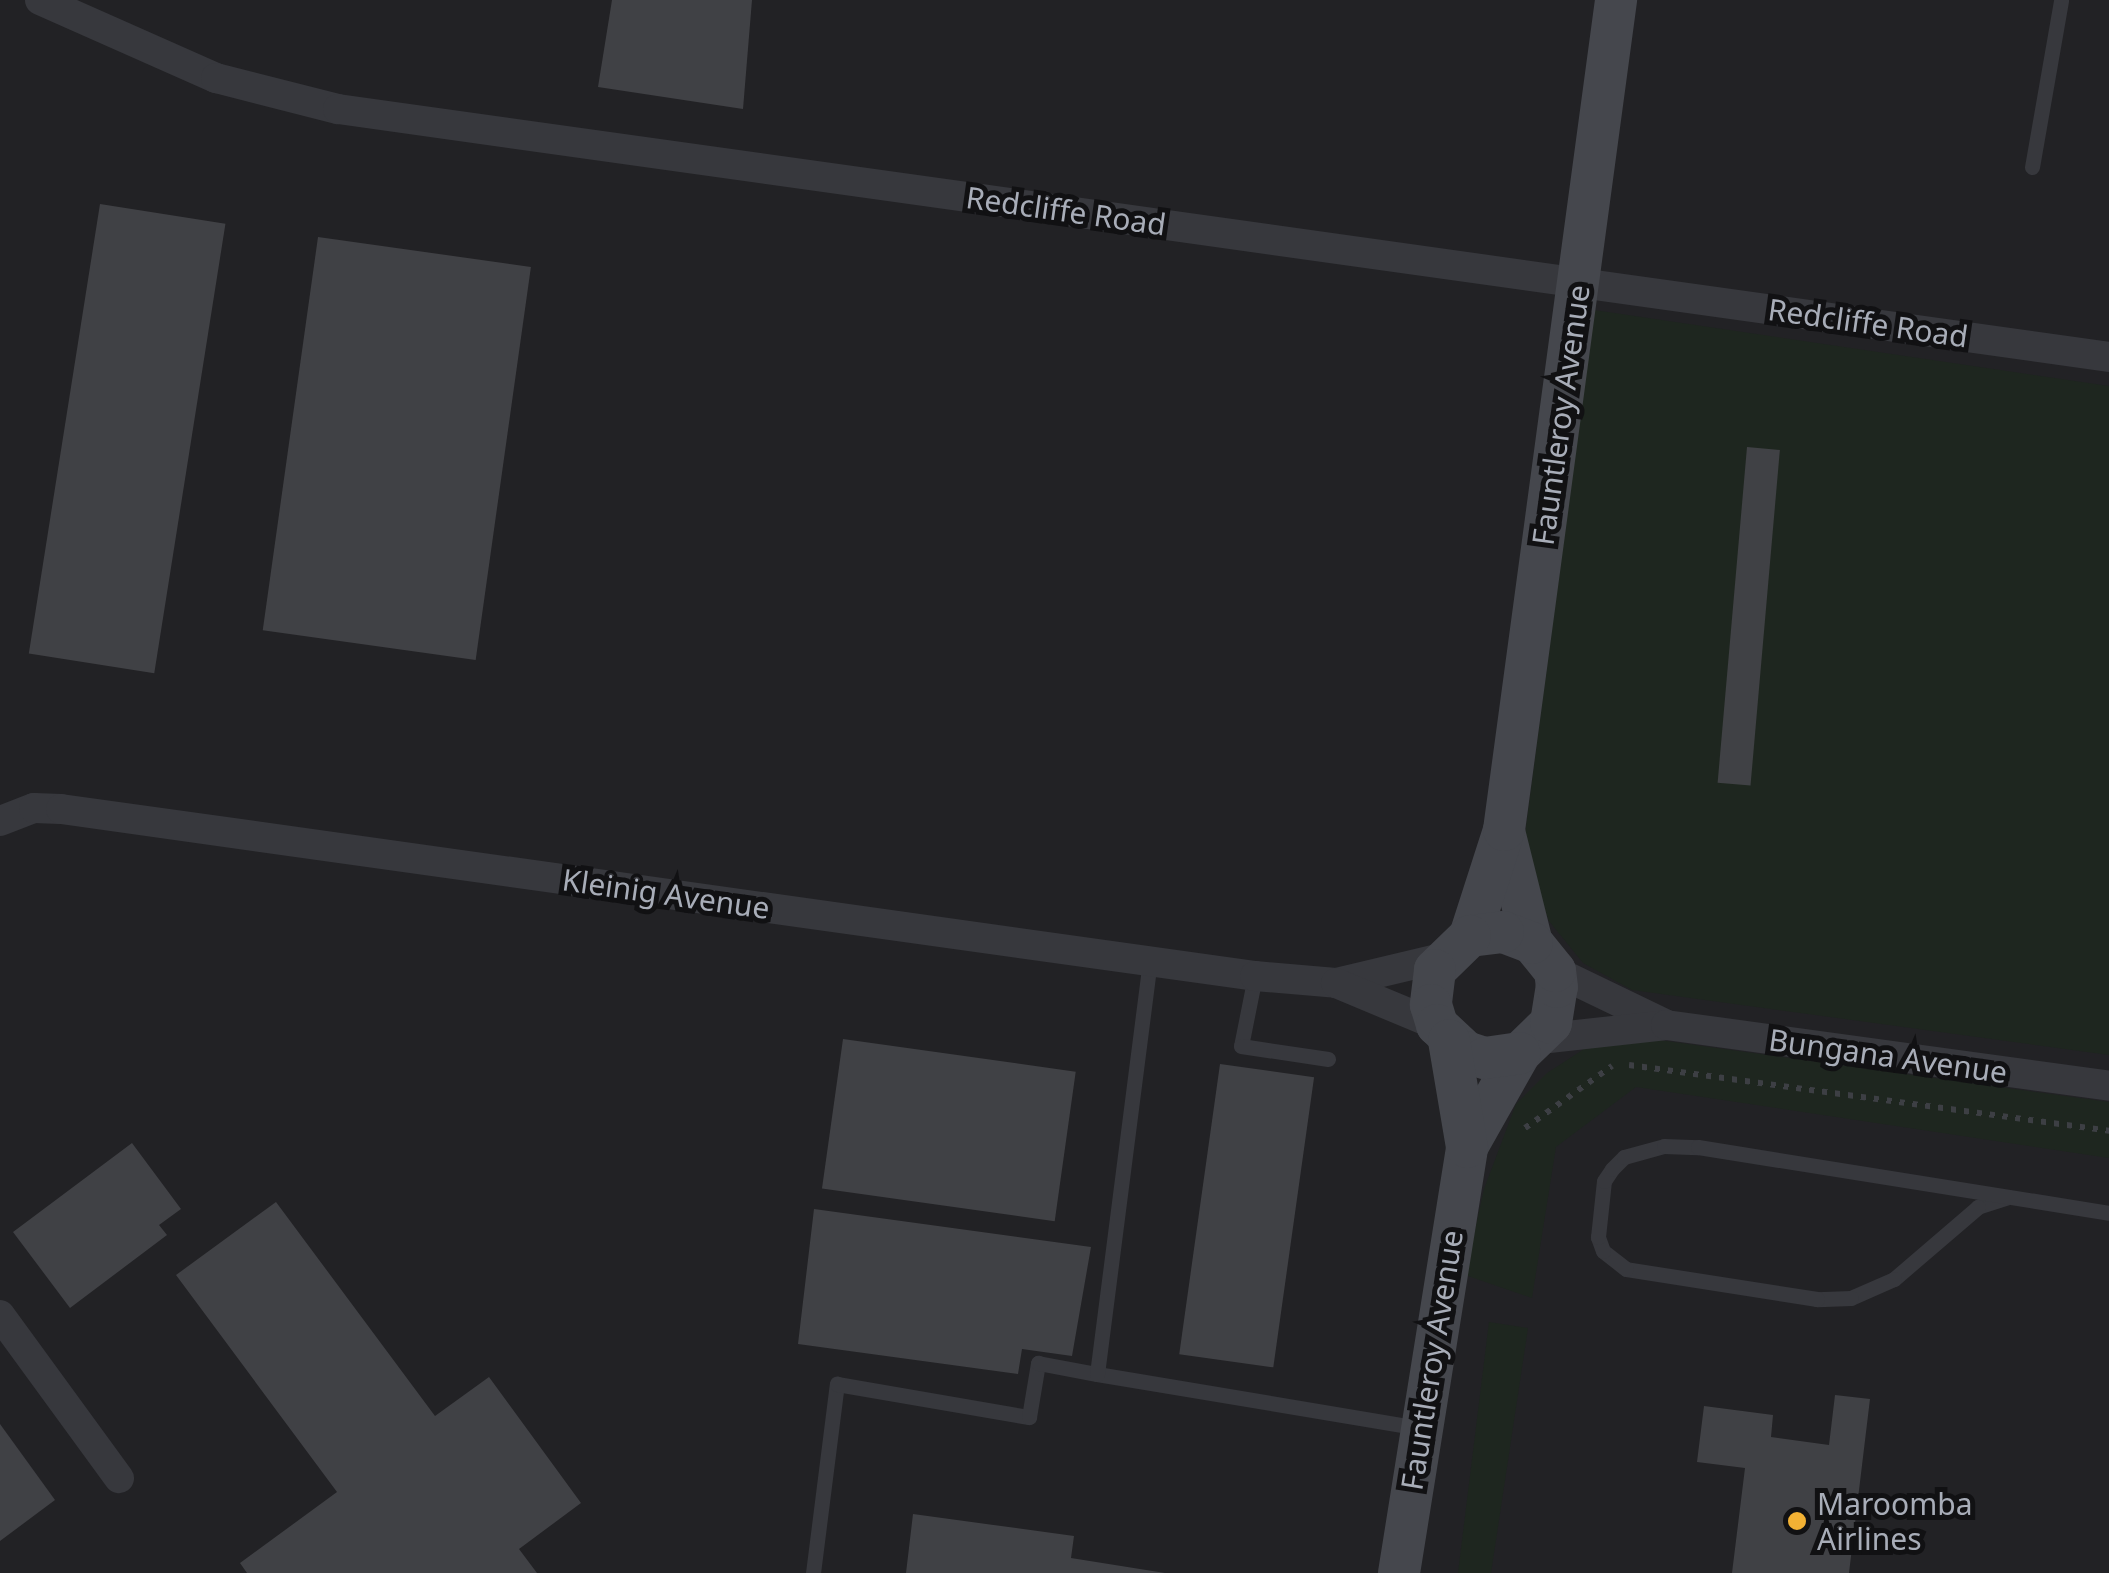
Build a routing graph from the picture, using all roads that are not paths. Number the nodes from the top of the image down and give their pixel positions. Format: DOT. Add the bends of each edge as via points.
graph roads {
  1 [pos="40,0"];
  2 [pos="1616,0"];
  3 [pos="2061,0"];
  4 [pos="2032,167"];
  5 [pos="1580,283"];
  6 [pos="2109,357"];
  7 [pos="0,822"];
  8 [pos="1504,830"];
  9 [pos="1456,947"];
  10 [pos="1543,957"];
  11 [pos="1150,963"];
  12 [pos="1255,976"];
  13 [pos="1336,982"];
  14 [pos="1666,1025"];
  15 [pos="1443,1033"];
  16 [pos="1530,1046"];
  17 [pos="1328,1059"];
  18 [pos="2109,1086"];
  19 [pos="1467,1147"];
  20 [pos="2008,1197"];
  21 [pos="2109,1213"];
  22 [pos="0,1315"];
  23 [pos="1097,1374"];
  24 [pos="1420,1428"];
  25 [pos="118,1478"];
  26 [pos="813,1573"];
  27 [pos="1399,1573"];
  1 -- 5 [label="street, Redcliffe Road" via="216,78 338,109"];
  2 -- 5 [label="main road, Fauntleroy Avenue"];
  3 -- 4 [label="lane"];
  5 -- 6 [label="street, Redcliffe Road"];
  5 -- 8 [label="main road, Fauntleroy Avenue"];
  7 -- 11 [label="street, Kleinig Avenue" via="34,808 61,808"];
  8 -- 9 [label="main road, Fauntleroy Avenue"];
  8 -- 10 [label="main road, Fauntleroy Avenue"];
  9 -- 10 [label="main road" via="1503,932"];
  9 -- 13 [label="street, Kleinig Avenue"];
  9 -- 15 [label="main road" via="1430,986"];
  10 -- 14 [label="street, Bungana Avenue"];
  10 -- 16 [label="main road" via="1557,1004"];
  11 -- 12 [label="street, Kleinig Avenue"];
  11 -- 23 [label="lane"];
  12 -- 13 [label="street, Kleinig Avenue"];
  12 -- 17 [label="lane" via="1241,1046"];
  13 -- 15 [label="street, Kleinig Avenue"];
  14 -- 16 [label="street, Bungana Avenue"];
  14 -- 18 [label="street, Bungana Avenue"];
  15 -- 16 [label="main road" via="1485,1058"];
  15 -- 19 [label="main road, Fauntleroy Avenue"];
  16 -- 19 [label="main road, Fauntleroy Avenue"];
  19 -- 24 [label="main road, Fauntleroy Avenue"];
  20 -- 20 [label="lane" via="1978,1208 1894,1279 1851,1298 1817,1299 1626,1269 1603,1251 1598,1237 1612,1169 1640,1150 1664,1146"];
  20 -- 21 [label="lane"];
  22 -- 25 [label="street"];
  23 -- 24 [label="lane"];
  23 -- 26 [label="lane" via="1038,1363 1029,1417 837,1384"];
  24 -- 27 [label="main road, Fauntleroy Avenue"];
}
